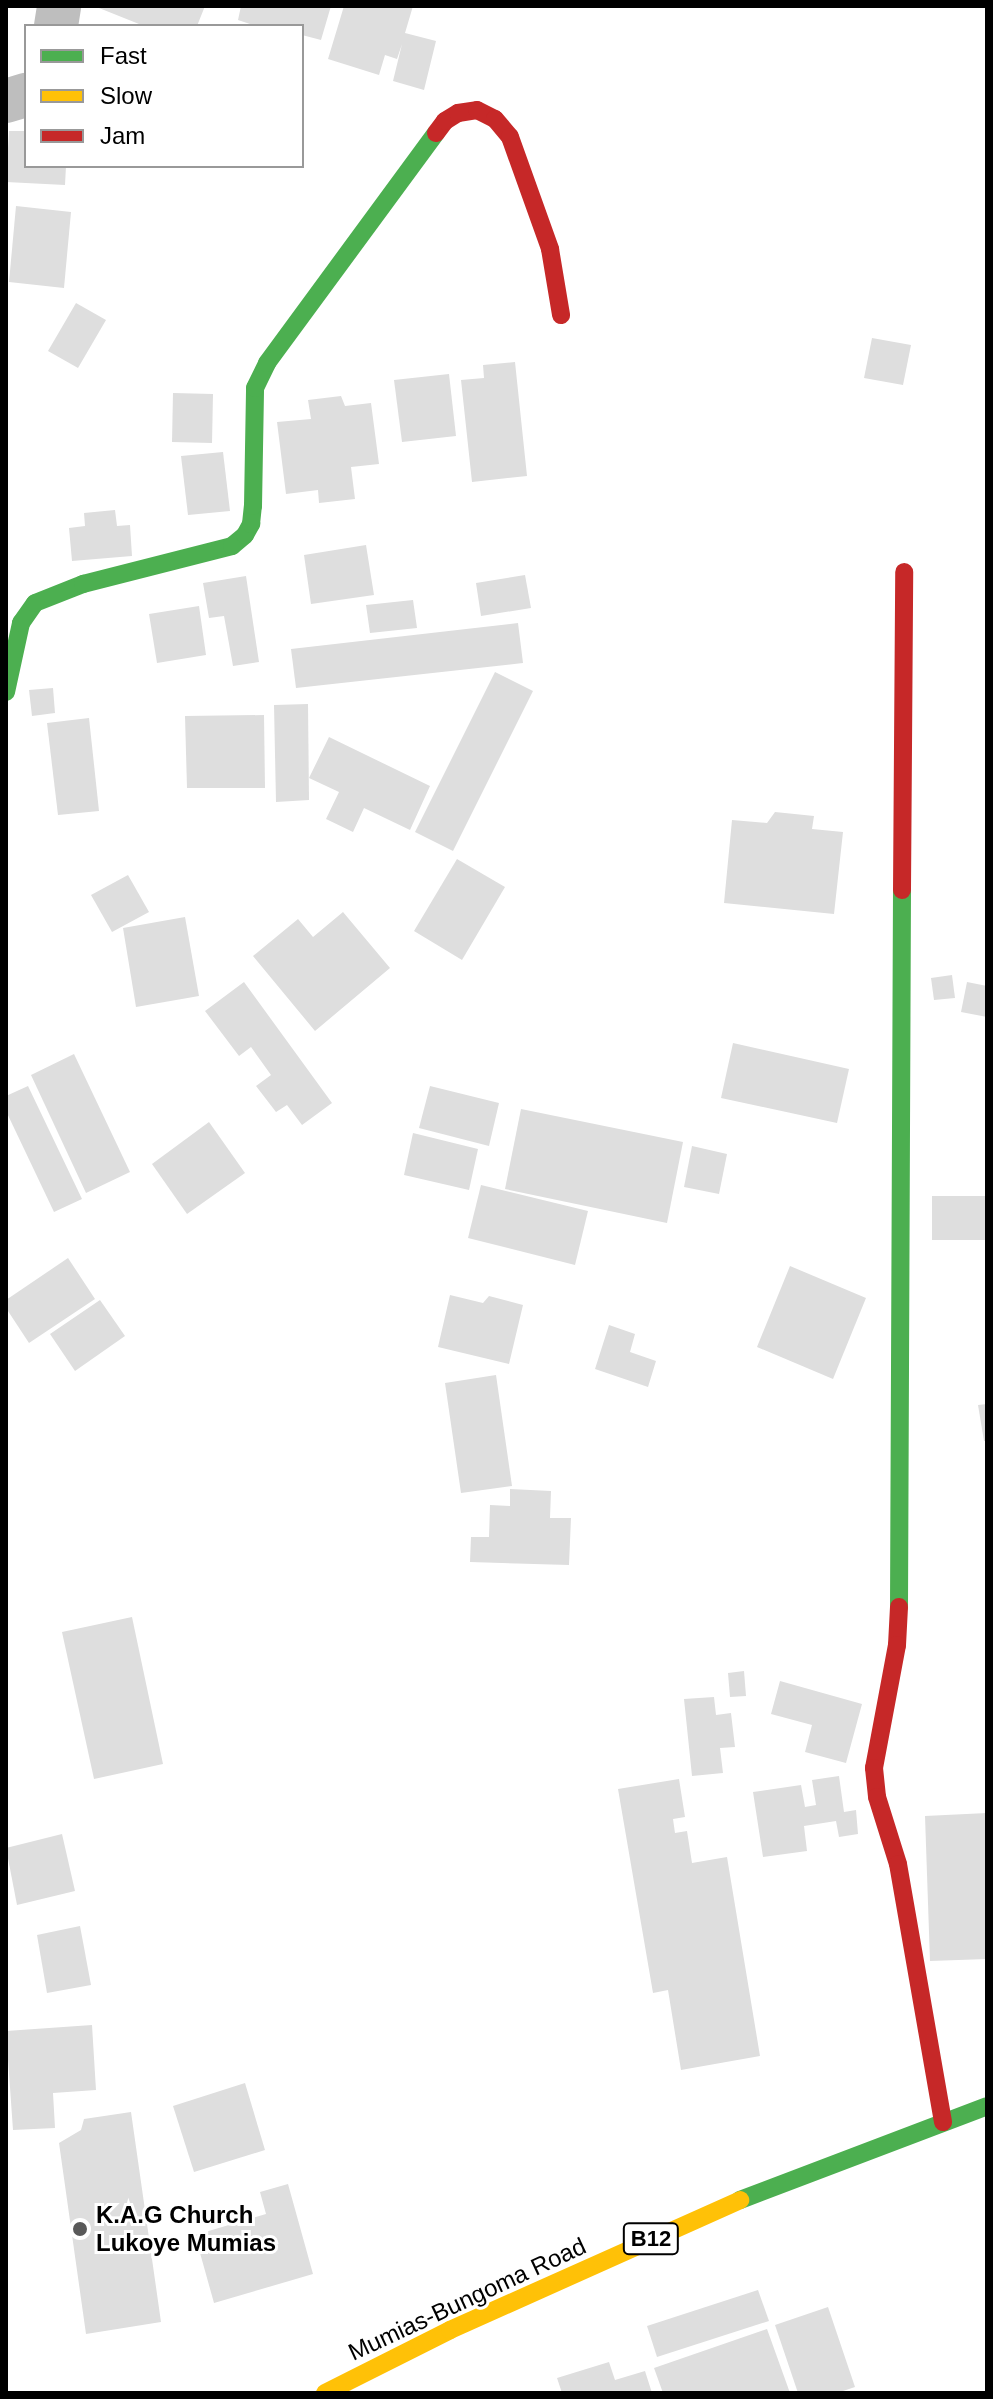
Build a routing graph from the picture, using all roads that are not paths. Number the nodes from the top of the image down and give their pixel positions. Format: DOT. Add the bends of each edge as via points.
graph roads {
  1 [pos="561,315"];
  2 [pos="904,572"];
  3 [pos="16,607"];
  4 [pos="6,692"];
  5 [pos="987,2106"];
  6 [pos="943,2122"];
  7 [pos="325,2393"];
  1 -- 3 [label="main road" via="550,249 510,137 495,119 477,110 451,116 267,363 254,396 253,506 245,535 232,546"];
  2 -- 6 [label="main road" via="899,1594 897,1645 874,1768 877,1797 898,1864"];
  3 -- 4 [label="main road"];
  5 -- 6 [label="main road, Mumias-Bungoma Road / B12"];
  6 -- 7 [label="main road, Mumias-Bungoma Road / B12" via="714,2210"];
}
